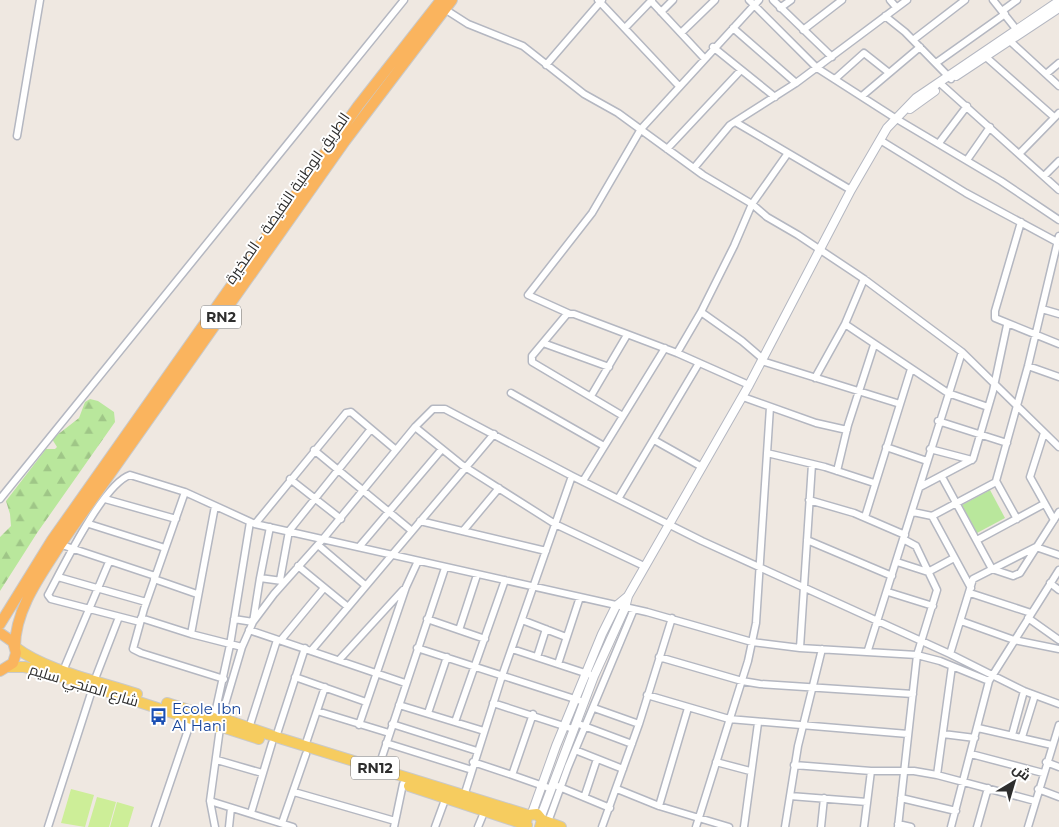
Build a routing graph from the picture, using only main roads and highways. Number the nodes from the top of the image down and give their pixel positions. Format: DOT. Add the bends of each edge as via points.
graph roads {
  1 [pos="452,0"];
  2 [pos="440,3"];
  3 [pos="56,542"];
  4 [pos="0,624"];
  5 [pos="0,633"];
  6 [pos="16,647"];
  7 [pos="4,669"];
  8 [pos="0,677"];
  9 [pos="94,683"];
  10 [pos="220,722"];
  11 [pos="274,740"];
  12 [pos="306,750"];
  13 [pos="534,822"];
  14 [pos="561,827"];
  1 -- 2 [label="highway, الطريق الوطنية النفيضة - الصخيرة / RN2"];
  2 -- 3 [label="highway, الطريق الوطنية النفيضة - الصخيرة / RN2" via="362,99"];
  3 -- 4 [label="highway, الطريق الوطنية النفيضة - الصخيرة / RN2"];
  3 -- 6 [label="highway, الطريق الوطنية النفيضة - الصخيرة / RN2" via="22,612 16,628"];
  5 -- 6 [label="highway" via="9,637"];
  6 -- 7 [label="highway, الطريق الوطنية النفيضة - الصخيرة" via="15,658"];
  6 -- 9 [label="main road, شارع المنجي سليم / RN12" via="28,657"];
  7 -- 8 [label="highway"];
  7 -- 9 [label="main road, شارع المنجي سليم / RN12" via="24,667"];
  9 -- 10 [label="main road, شارع المنجي سليم / RN12"];
  9 -- 10 [label="main road, شارع المنجي سليم / RN12" via="192,718"];
  10 -- 11 [label="main road, شارع المنجي سليم / RN12"];
  10 -- 11 [label="main road, شارع المنجي سليم / RN12" via="249,728"];
  11 -- 12 [label="main road, شارع المنجي سليم / RN12"];
  12 -- 13 [label="main road, شارع المنجي سليم / RN12" via="446,798"];
  12 -- 13 [label="main road, شارع المنجي سليم / RN12" via="378,768"];
  13 -- 14 [label="main road, شارع المنجي سليم / RN12"];
}
